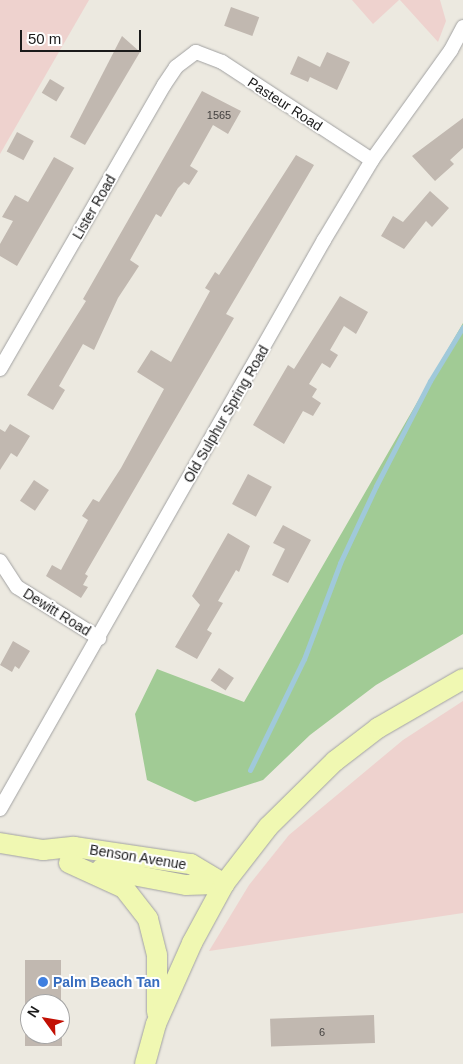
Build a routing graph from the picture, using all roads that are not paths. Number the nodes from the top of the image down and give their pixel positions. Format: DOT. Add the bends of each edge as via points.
graph roads {
  1 [pos="463,27"];
  2 [pos="196,52"];
  3 [pos="372,160"];
  4 [pos="0,370"];
  5 [pos="0,560"];
  6 [pos="99,638"];
  7 [pos="463,679"];
  8 [pos="0,809"];
  9 [pos="0,843"];
  10 [pos="43,850"];
  11 [pos="70,863"];
  12 [pos="224,884"];
  13 [pos="156,1024"];
  14 [pos="145,1064"];
  1 -- 3 [label="street, Old Sulphur Spring Road" via="451,50"];
  2 -- 3 [label="street, Pasteur Road" via="222,62"];
  2 -- 4 [label="street, Lister Road" via="176,67 164,85"];
  3 -- 6 [label="street, Old Sulphur Spring Road"];
  5 -- 6 [label="street, Dewitt Road" via="17,587"];
  6 -- 8 [label="street, Old Sulphur Spring Road"];
  7 -- 12 [label="main road" via="386,723 335,761 268,827"];
  9 -- 10 [label="main road, Benson Avenue"];
  10 -- 11 [label="main road, Benson Avenue"];
  10 -- 12 [label="main road, Benson Avenue" via="74,847 191,864"];
  11 -- 12 [label="main road, Benson Avenue" via="186,885"];
  11 -- 13 [label="main road" via="124,888 148,919 158,955"];
  12 -- 13 [label="main road" via="175,978"];
  13 -- 14 [label="main road"];
}
